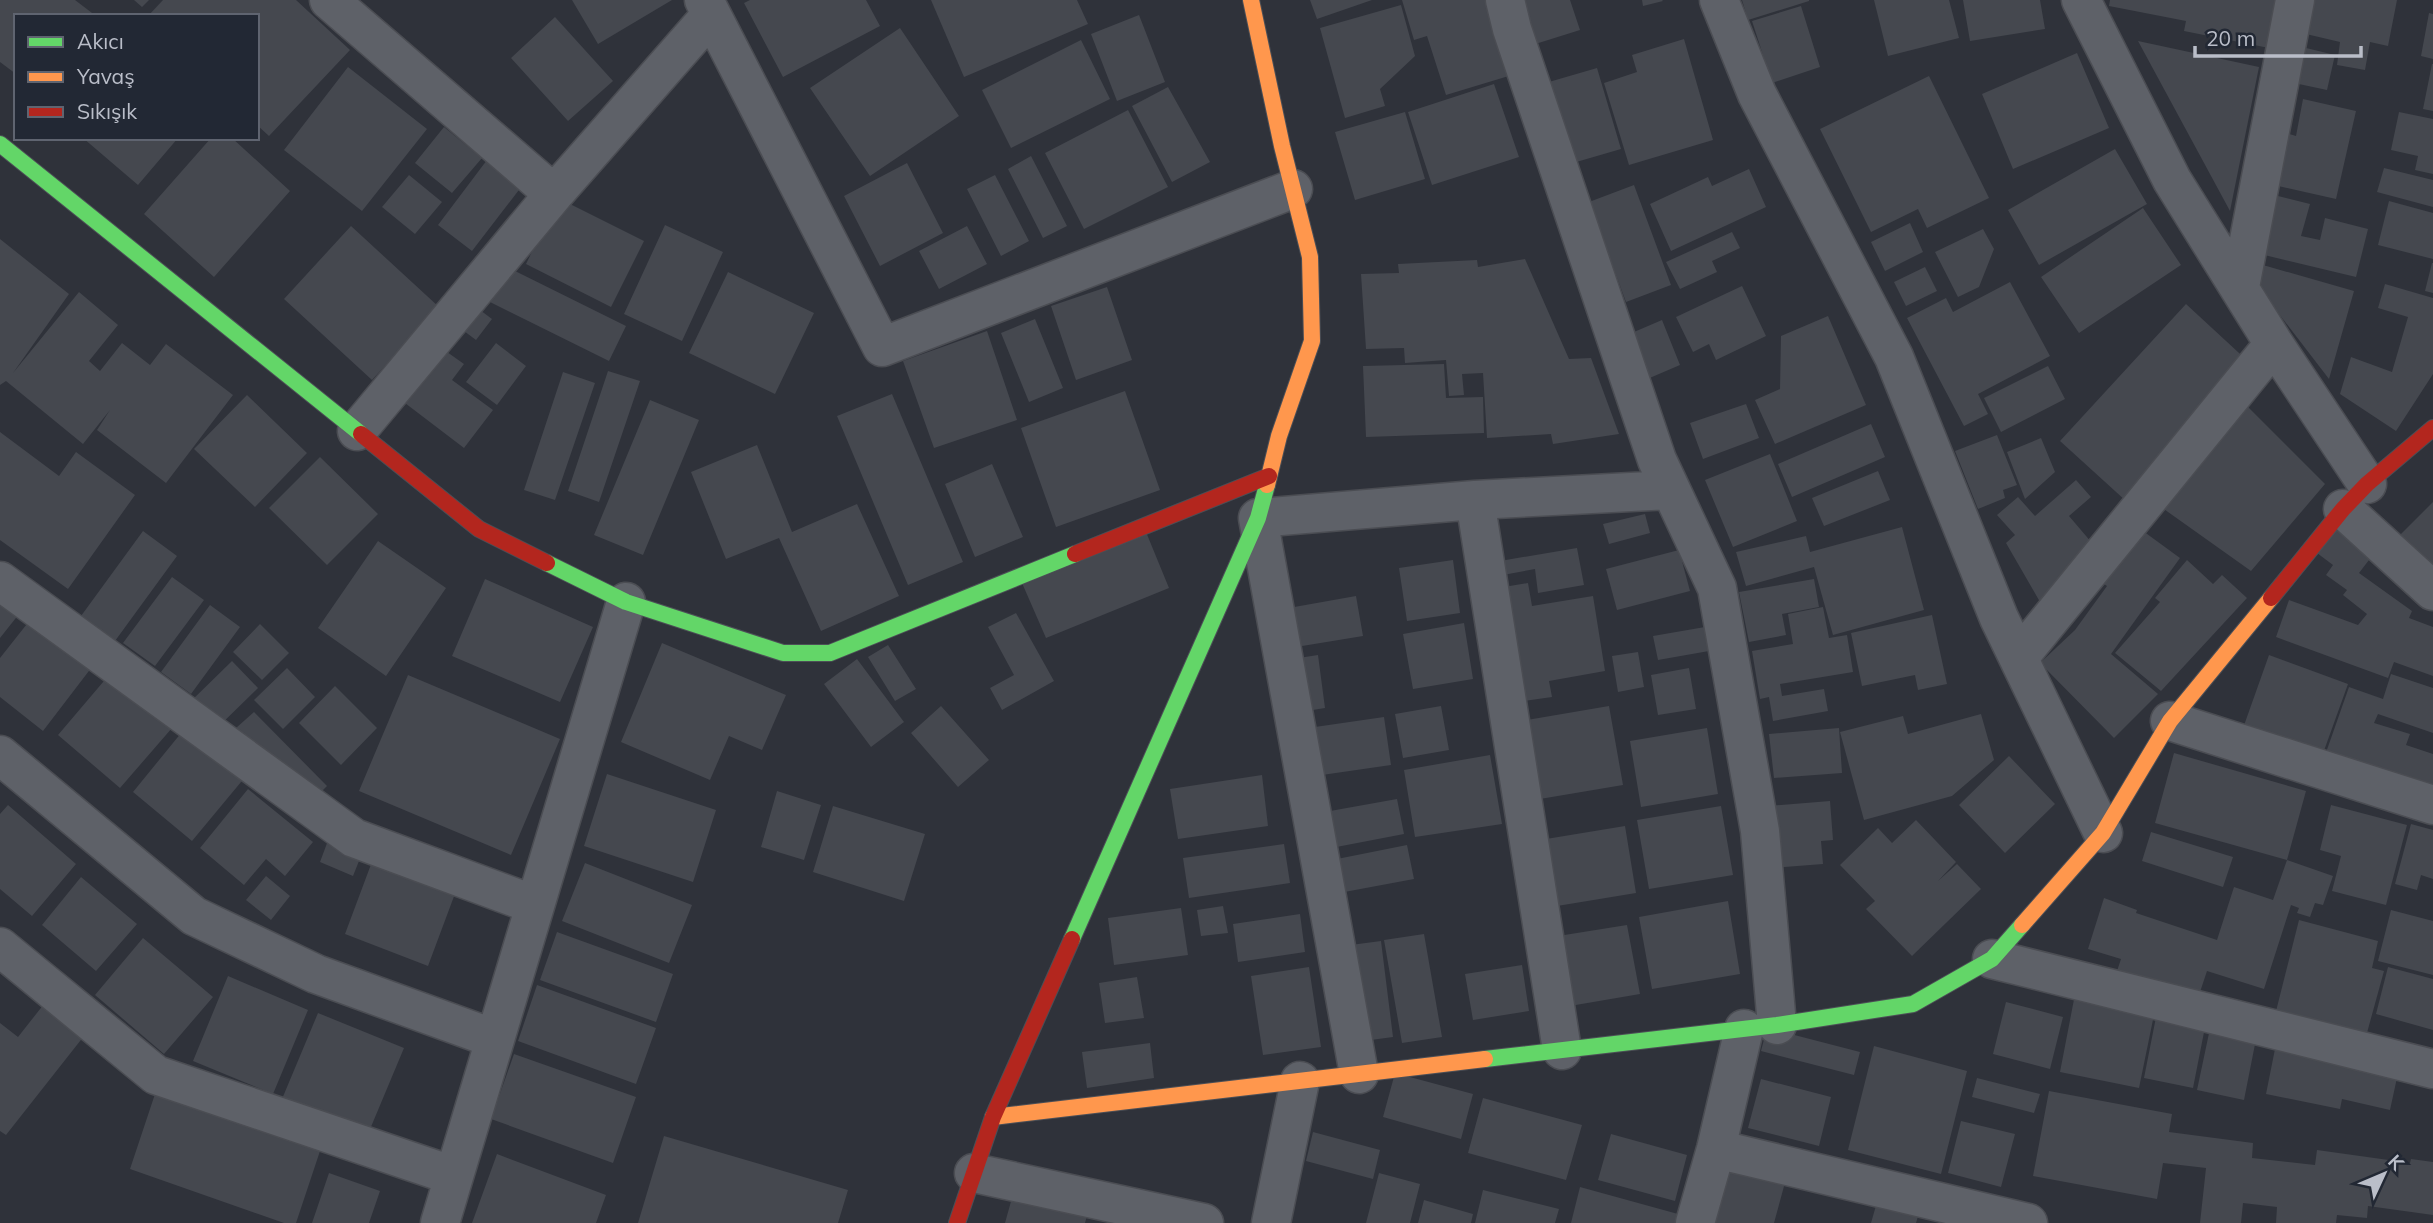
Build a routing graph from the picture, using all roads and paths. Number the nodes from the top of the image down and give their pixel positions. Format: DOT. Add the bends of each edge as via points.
graph roads {
  1 [pos="329,0"];
  2 [pos="1251,0"];
  3 [pos="1505,0"];
  4 [pos="1719,0"];
  5 [pos="2081,0"];
  6 [pos="2295,0"];
  7 [pos="707,8"];
  8 [pos="0,144"];
  9 [pos="1293,189"];
  10 [pos="554,194"];
  11 [pos="2240,287"];
  12 [pos="2274,344"];
  13 [pos="2433,428"];
  14 [pos="357,431"];
  15 [pos="1269,476"];
  16 [pos="1670,490"];
  17 [pos="2355,496"];
  18 [pos="1475,500"];
  19 [pos="1258,518"];
  20 [pos="0,581"];
  21 [pos="2433,591"];
  22 [pos="626,602"];
  23 [pos="2020,656"];
  24 [pos="2171,721"];
  25 [pos="0,755"];
  26 [pos="2433,805"];
  27 [pos="2103,833"];
  28 [pos="535,905"];
  29 [pos="0,947"];
  30 [pos="1992,959"];
  31 [pos="1761,1027"];
  32 [pos="495,1039"];
  33 [pos="1562,1050"];
  34 [pos="2433,1069"];
  35 [pos="1359,1074"];
  36 [pos="1300,1081"];
  37 [pos="993,1117"];
  38 [pos="1716,1149"];
  39 [pos="974,1173"];
  40 [pos="454,1176"];
  41 [pos="440,1223"];
  42 [pos="957,1223"];
  43 [pos="1204,1223"];
  44 [pos="1271,1223"];
  45 [pos="1695,1223"];
  46 [pos="2028,1223"];
  1 -- 10 [label="street"];
  2 -- 9 [label="street"];
  3 -- 16 [label="street"];
  4 -- 23 [label="street" via="1757,94 1894,357 1999,618"];
  5 -- 11 [label="street" via="2172,180"];
  6 -- 11 [label="street"];
  7 -- 9 [label="street" via="882,348"];
  7 -- 10 [label="street"];
  8 -- 14 [label="street"];
  9 -- 15 [label="street" via="1310,257 1312,341"];
  10 -- 14 [label="street"];
  11 -- 12 [label="street"];
  12 -- 17 [label="street"];
  12 -- 23 [label="street"];
  13 -- 17 [label="street"];
  14 -- 22 [label="street" via="479,528"];
  15 -- 19 [label="street"];
  15 -- 22 [label="street" via="830,653 783,653"];
  16 -- 18 [label="street"];
  16 -- 31 [label="street" via="1717,588 1760,831"];
  17 -- 21 [label="street"];
  17 -- 24 [label="street"];
  18 -- 19 [label="street"];
  18 -- 33 [label="street"];
  19 -- 35 [label="street"];
  19 -- 37 [label="street"];
  20 -- 28 [label="street" via="354,838"];
  22 -- 28 [label="street"];
  23 -- 27 [label="street"];
  24 -- 26 [label="street"];
  24 -- 27 [label="street"];
  25 -- 32 [label="street" via="194,916 316,974"];
  27 -- 30 [label="street"];
  28 -- 32 [label="street"];
  29 -- 40 [label="street" via="156,1075"];
  30 -- 31 [label="street" via="1913,1004"];
  30 -- 34 [label="street"];
  31 -- 33 [label="street"];
  31 -- 38 [label="street"];
  32 -- 40 [label="street"];
  33 -- 35 [label="street"];
  35 -- 36 [label="street"];
  36 -- 37 [label="street"];
  36 -- 44 [label="street"];
  37 -- 39 [label="street"];
  38 -- 45 [label="street"];
  38 -- 46 [label="street"];
  39 -- 42 [label="street"];
  39 -- 43 [label="street"];
  40 -- 41 [label="street"];
}
